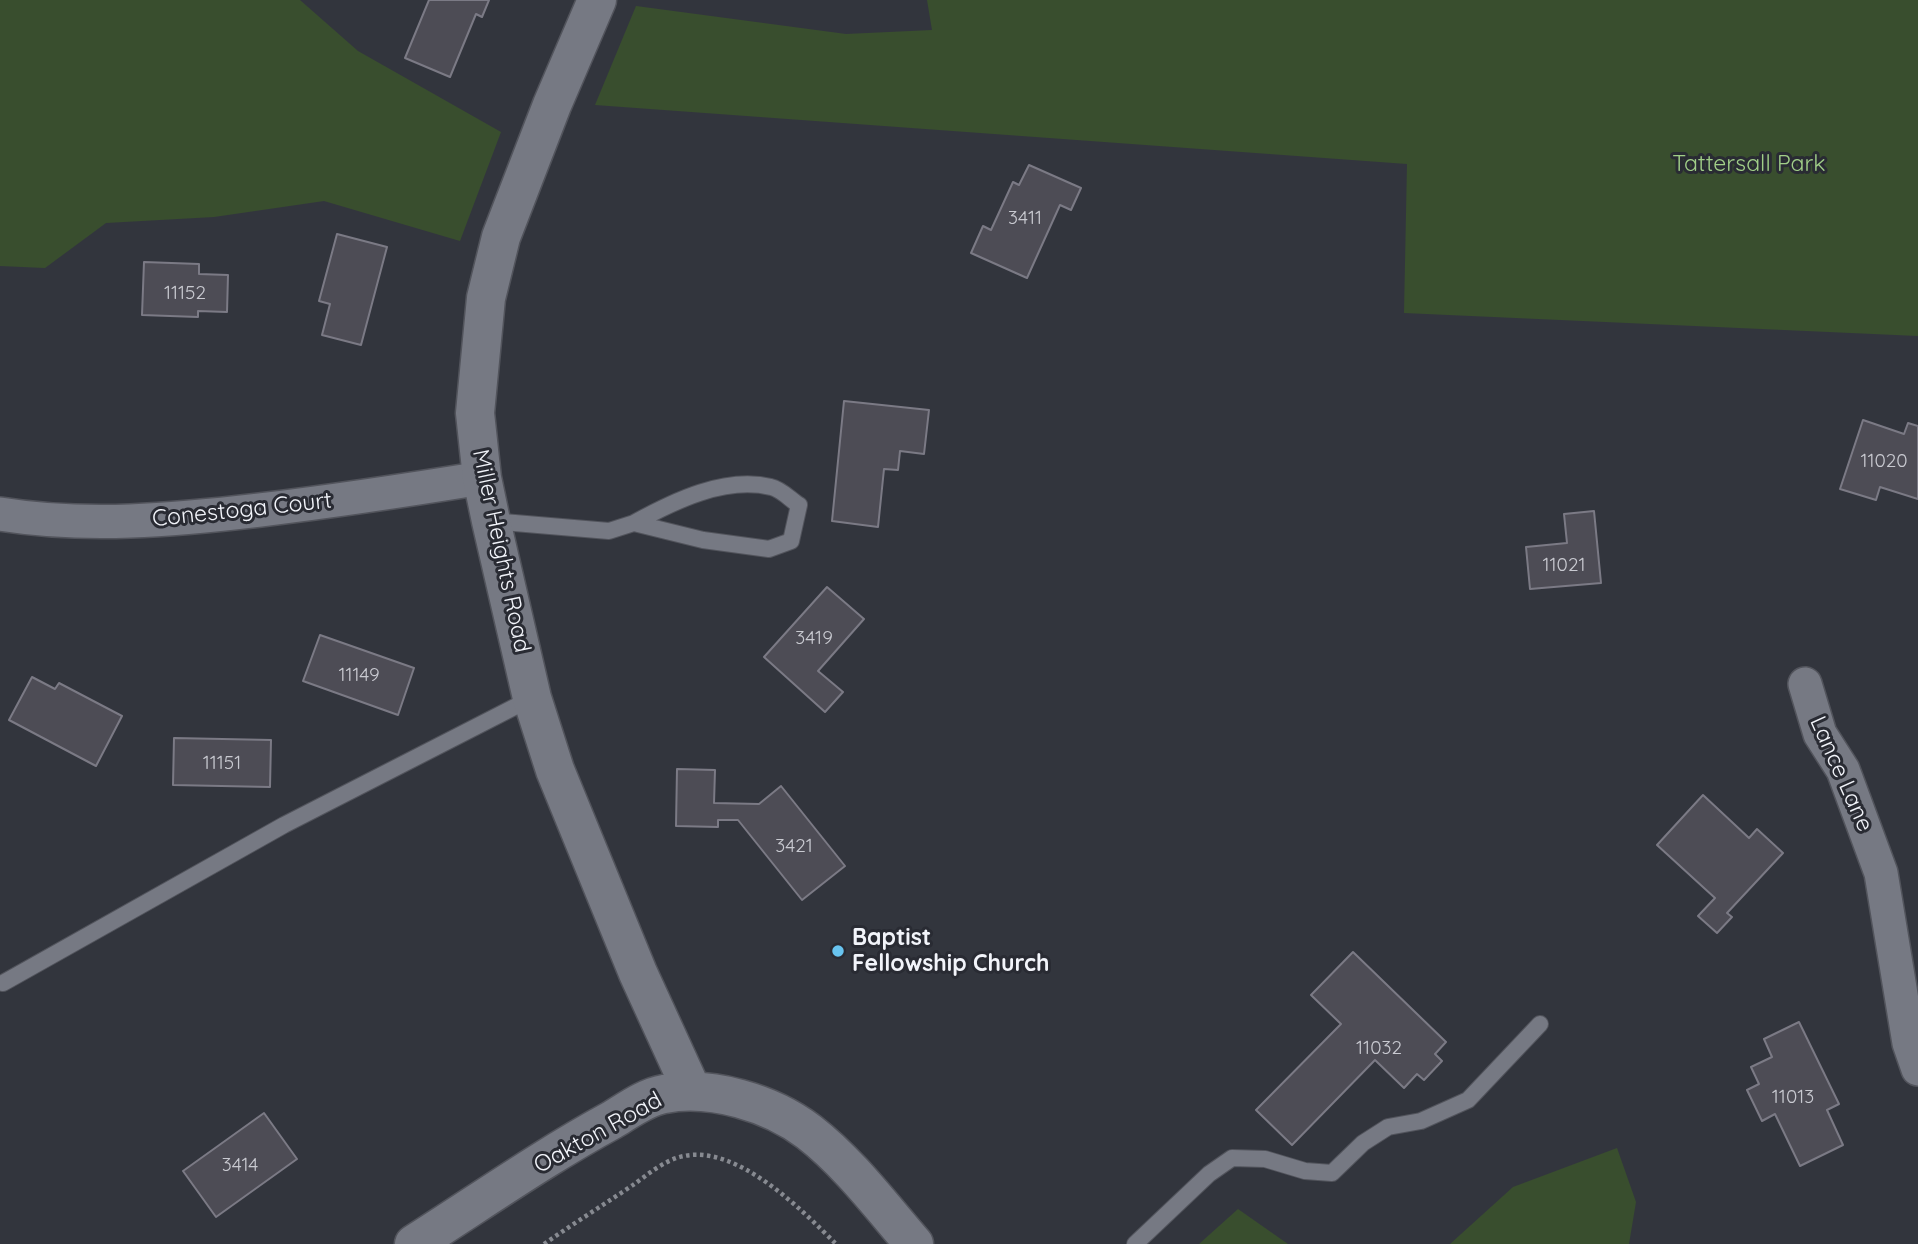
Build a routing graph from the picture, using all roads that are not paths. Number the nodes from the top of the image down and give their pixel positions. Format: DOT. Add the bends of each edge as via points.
graph roads {
  1 [pos="597,0"];
  2 [pos="482,478"];
  3 [pos="0,514"];
  4 [pos="491,521"];
  5 [pos="634,523"];
  6 [pos="1804,684"];
  7 [pos="532,698"];
  8 [pos="3,983"];
  9 [pos="1539,1024"];
  10 [pos="1918,1069"];
  11 [pos="692,1091"];
  12 [pos="414,1244"];
  13 [pos="914,1244"];
  14 [pos="1135,1244"];
  1 -- 2 [label="street, Miller Heights Road" via="501,237 486,298 475,414"];
  2 -- 3 [label="street, Conestoga Court" via="209,516 57,522"];
  2 -- 4 [label="street, Miller Heights Road"];
  4 -- 5 [label="lane" via="609,531"];
  4 -- 7 [label="street, Miller Heights Road"];
  5 -- 5 [label="lane" via="703,540 769,549 791,541 799,505 774,487 727,485 660,508"];
  6 -- 10 [label="street, Lance Lane" via="1820,734 1843,770 1881,873 1909,1043"];
  7 -- 8 [label="lane" via="284,825"];
  7 -- 11 [label="street, Miller Heights Road" via="555,770"];
  9 -- 14 [label="lane" via="1468,1100 1421,1121 1388,1128 1363,1143 1332,1173 1305,1171 1265,1158 1232,1158"];
  11 -- 12 [label="street, Oakton Road" via="662,1094 584,1135"];
  11 -- 13 [label="street, Oakton Road" via="760,1106 802,1127 846,1166"];
}
